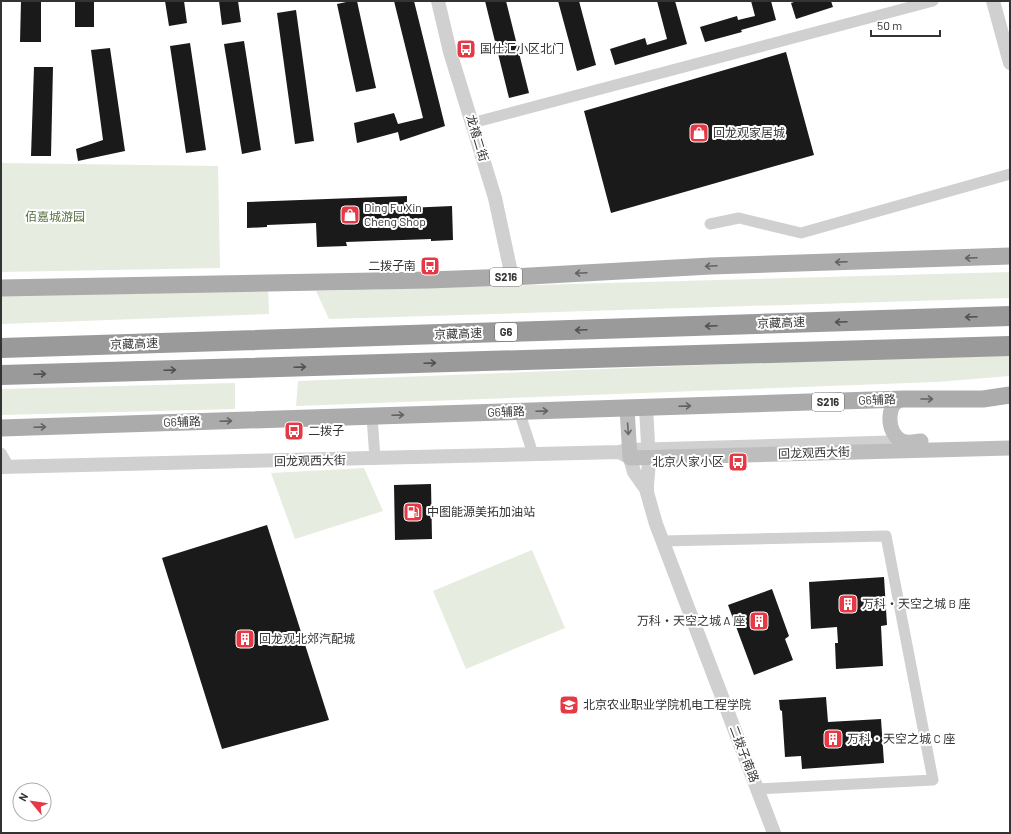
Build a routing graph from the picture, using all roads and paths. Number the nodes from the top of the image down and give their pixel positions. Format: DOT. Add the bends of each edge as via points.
graph roads {
  1 [pos="438,1"];
  2 [pos="934,1"];
  3 [pos="993,1"];
  4 [pos="1010,63"];
  5 [pos="472,122"];
  6 [pos="1010,174"];
  7 [pos="710,224"];
  8 [pos="1010,256"];
  9 [pos="512,277"];
  10 [pos="1,288"];
  11 [pos="1010,316"];
  12 [pos="1010,346"];
  13 [pos="1,348"];
  14 [pos="1,375"];
  15 [pos="1010,395"];
  16 [pos="904,399"];
  17 [pos="646,407"];
  18 [pos="627,408"];
  19 [pos="520,411"];
  20 [pos="372,416"];
  21 [pos="1,428"];
  22 [pos="1010,439"];
  23 [pos="907,442"];
  24 [pos="1010,448"];
  25 [pos="1,453"];
  26 [pos="533,454"];
  27 [pos="626,454"];
  28 [pos="649,454"];
  29 [pos="375,459"];
  30 [pos="5,467"];
  31 [pos="647,494"];
  32 [pos="662,541"];
  33 [pos="757,789"];
  34 [pos="774,833"];
  1 -- 5 [label="street, 龙禧二街" via="450,52"];
  2 -- 5 [label="street"];
  3 -- 4 [label="street"];
  5 -- 9 [label="street, 龙禧二街" via="495,198"];
  6 -- 7 [label="street" via="802,233 739,218"];
  8 -- 9 [label="main road, S216, one-way" via="711,266"];
  9 -- 10 [label="main road, S216"];
  11 -- 13 [label="highway, 京藏高速 / G6, one-way"];
  14 -- 12 [label="highway, one-way"];
  16 -- 15 [label="main road, G6辅路 / S216, one-way" via="983,399"];
  17 -- 16 [label="main road, G6辅路 / S216, one-way"];
  16 -- 23 [label="main road" via="894,404 890,418 894,434"];
  17 -- 18 [label="main road, G6辅路 / S216"];
  17 -- 28 [label="street, 二拨子南路"];
  19 -- 18 [label="main road, G6辅路 / S216, one-way"];
  18 -- 27 [label="main road, 二拨子南路, one-way"];
  20 -- 19 [label="main road, G6辅路 / S216, one-way"];
  19 -- 26 [label="street"];
  21 -- 20 [label="main road, G6辅路 / S216, one-way"];
  20 -- 29 [label="street"];
  22 -- 23 [label="main road, 回龙观西大街"];
  23 -- 28 [label="street, 回龙观西大街"];
  24 -- 28 [label="main road, 回龙观西大街"];
  25 -- 30 [label="street"];
  26 -- 27 [label="street, 回龙观西大街"];
  26 -- 29 [label="street, 回龙观西大街"];
  27 -- 28 [label="main road, 回龙观西大街"];
  27 -- 31 [label="street, 二拨子南路"];
  28 -- 31 [label="street, 二拨子南路"];
  29 -- 30 [label="street, 回龙观西大街"];
  31 -- 32 [label="street, 二拨子南路"];
  32 -- 33 [label="street, 二拨子南路"];
  32 -- 33 [label="street" via="886,536 933,780"];
  33 -- 34 [label="street, 二拨子南路"];
}
